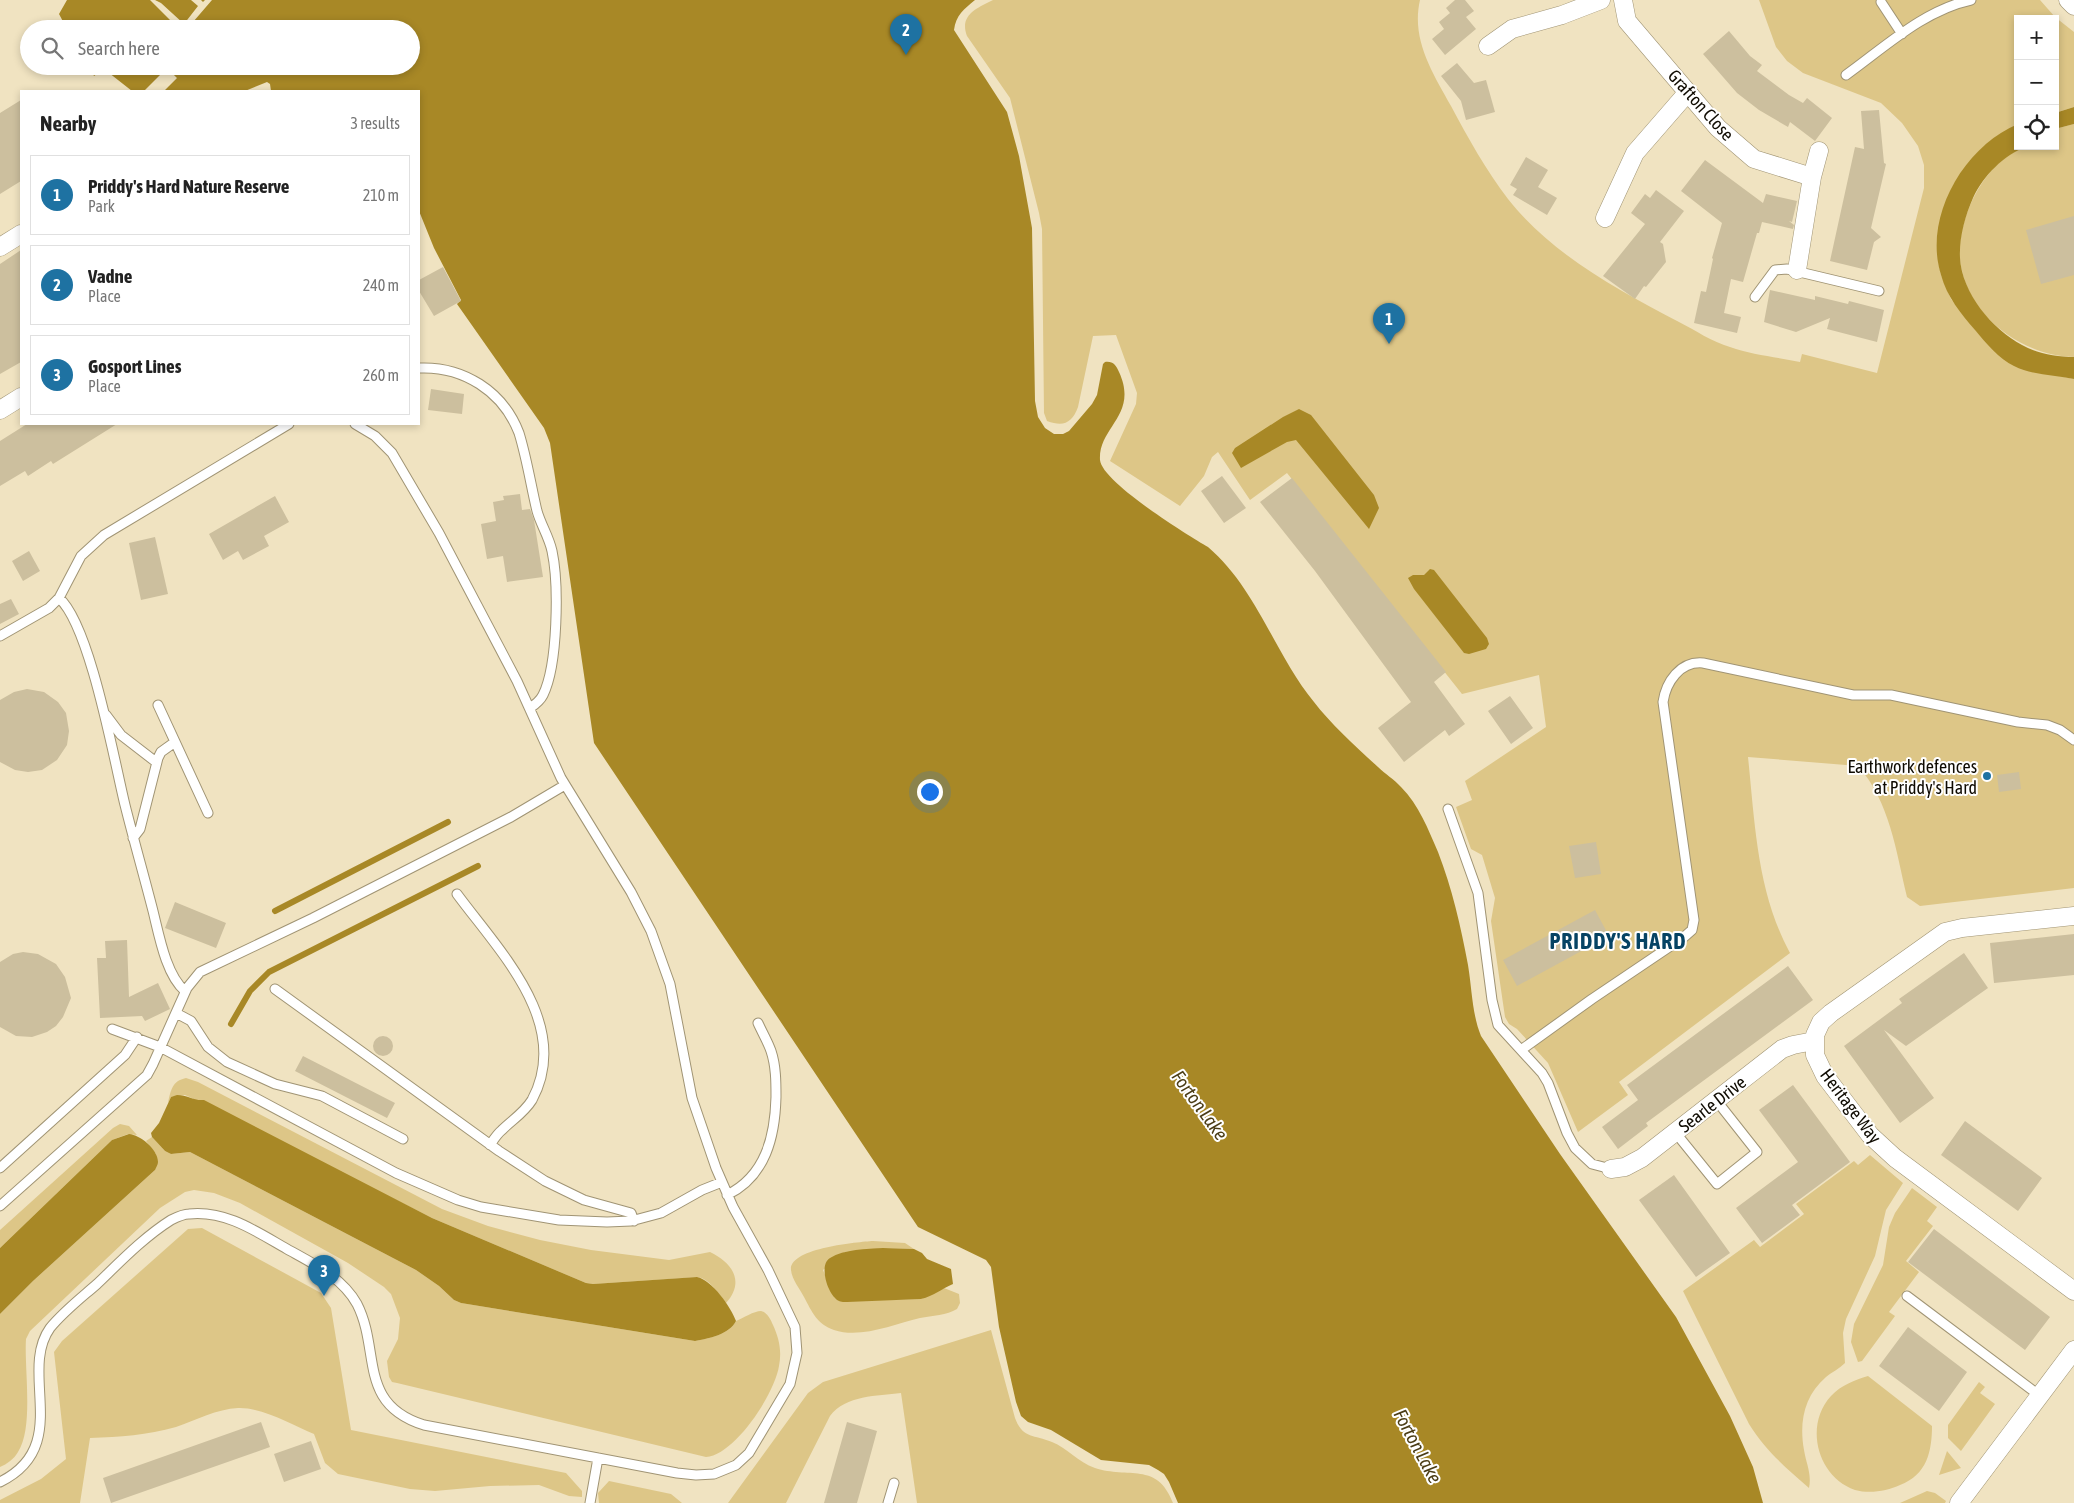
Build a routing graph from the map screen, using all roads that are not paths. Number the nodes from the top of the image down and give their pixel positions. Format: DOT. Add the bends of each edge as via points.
graph roads {
  1 [pos="1601,0"];
  2 [pos="1622,0"];
  3 [pos="1971,0"];
  4 [pos="2068,0"];
  5 [pos="1881,2"];
  6 [pos="2074,6"];
  7 [pos="1902,34"];
  8 [pos="1488,46"];
  9 [pos="1846,75"];
  10 [pos="1688,92"];
  11 [pos="1819,151"];
  12 [pos="1812,177"];
  13 [pos="1605,218"];
  14 [pos="20,235"];
  15 [pos="0,246"];
  16 [pos="1796,270"];
  17 [pos="1879,290"];
  18 [pos="1755,297"];
  19 [pos="420,368"];
  20 [pos="20,398"];
  21 [pos="0,410"];
  22 [pos="286,425"];
  23 [pos="357,425"];
  24 [pos="59,598"];
  25 [pos="0,636"];
  26 [pos="100,704"];
  27 [pos="158,705"];
  28 [pos="530,708"];
  29 [pos="2074,740"];
  30 [pos="175,742"];
  31 [pos="156,762"];
  32 [pos="565,785"];
  33 [pos="1448,809"];
  34 [pos="208,813"];
  35 [pos="133,838"];
  36 [pos="457,894"];
  37 [pos="2074,916"];
  38 [pos="275,989"];
  39 [pos="185,991"];
  40 [pos="176,1013"];
  41 [pos="758,1023"];
  42 [pos="112,1028"];
  43 [pos="137,1037"];
  44 [pos="1814,1041"];
  45 [pos="160,1048"];
  46 [pos="1521,1050"];
  47 [pos="1716,1100"];
  48 [pos="1675,1132"];
  49 [pos="403,1139"];
  50 [pos="490,1144"];
  51 [pos="0,1168"];
  52 [pos="1611,1170"];
  53 [pos="722,1182"];
  54 [pos="727,1195"];
  55 [pos="0,1206"];
  56 [pos="634,1221"];
  57 [pos="2074,1291"];
  58 [pos="1908,1296"];
  59 [pos="2074,1350"];
  60 [pos="2040,1396"];
  61 [pos="598,1458"];
  62 [pos="0,1482"];
  63 [pos="894,1483"];
  64 [pos="590,1503"];
  65 [pos="888,1503"];
  66 [pos="1959,1503"];
  1 -- 8 [label="street" via="1512,29"];
  2 -- 10 [label="street, Grafton Close" via="1627,21"];
  3 -- 7 [label="lane" via="1938,12"];
  4 -- 6 [label="street"];
  5 -- 7 [label="lane"];
  7 -- 9 [label="lane"];
  10 -- 12 [label="street, Grafton Close" via="1718,128 1754,159"];
  10 -- 13 [label="street" via="1635,153"];
  11 -- 12 [label="street"];
  12 -- 16 [label="street"];
  14 -- 15 [label="street"];
  16 -- 17 [label="lane"];
  16 -- 18 [label="lane" via="1775,270"];
  19 -- 28 [label="lane" via="456,373 480,384 501,402 519,433 538,514 551,546 555,584 550,675 543,695"];
  20 -- 21 [label="street"];
  22 -- 24 [label="lane" via="104,535 77,561"];
  23 -- 28 [label="lane" via="380,440 397,460 450,552"];
  24 -- 25 [label="lane" via="44,612"];
  24 -- 26 [label="lane" via="70,611 82,640"];
  26 -- 31 [label="lane" via="121,735"];
  26 -- 35 [label="lane"];
  27 -- 30 [label="lane"];
  28 -- 32 [label="lane"];
  29 -- 46 [label="lane" via="2047,726 1892,695 1853,695 1704,663 1684,667 1670,682 1662,702 1694,920 1692,930"];
  30 -- 31 [label="lane" via="161,752"];
  30 -- 34 [label="lane"];
  31 -- 35 [label="lane" via="140,830"];
  32 -- 39 [label="lane" via="511,818 204,970 193,978"];
  32 -- 53 [label="lane" via="631,892 657,943 670,984 692,1098"];
  33 -- 46 [label="lane" via="1478,893 1494,1016"];
  35 -- 39 [label="lane" via="164,952 174,978"];
  36 -- 50 [label="lane" via="525,987 544,1039 540,1076 532,1100"];
  37 -- 44 [label="street" via="1945,932 1831,1013 1821,1022"];
  38 -- 50 [label="lane"];
  39 -- 40 [label="lane"];
  40 -- 45 [label="lane"];
  40 -- 49 [label="lane" via="191,1022 208,1047 227,1062 275,1084 322,1096"];
  41 -- 54 [label="lane" via="771,1050 775,1073 773,1135 758,1168 741,1187"];
  42 -- 43 [label="lane"];
  43 -- 45 [label="lane"];
  43 -- 51 [label="lane" via="125,1055"];
  44 -- 47 [label="street, Searle Drive" via="1782,1049"];
  44 -- 57 [label="street, Heritage Way" via="1824,1076 1880,1145"];
  45 -- 55 [label="lane" via="148,1073 137,1085"];
  45 -- 56 [label="lane" via="380,1165 458,1200 551,1219"];
  46 -- 52 [label="lane" via="1548,1083 1575,1148 1592,1164"];
  47 -- 48 [label="street, Searle Drive"];
  47 -- 48 [label="lane" via="1757,1152 1724,1179 1717,1184"];
  48 -- 52 [label="street, Searle Drive" via="1633,1164"];
  50 -- 56 [label="lane" via="554,1186 630,1213"];
  53 -- 54 [label="lane"];
  53 -- 56 [label="lane" via="667,1210"];
  54 -- 61 [label="lane" via="795,1328 798,1353 790,1384 753,1448 728,1470 690,1475"];
  58 -- 60 [label="lane"];
  59 -- 60 [label="street"];
  60 -- 66 [label="street"];
  61 -- 62 [label="lane" via="435,1428 408,1418 387,1402 378,1388 361,1313 339,1282 244,1224 222,1217 190,1214 172,1220 149,1237 50,1328 40,1352 42,1413 37,1439 23,1464"];
  61 -- 64 [label="lane"];
  63 -- 65 [label="lane"];
}
